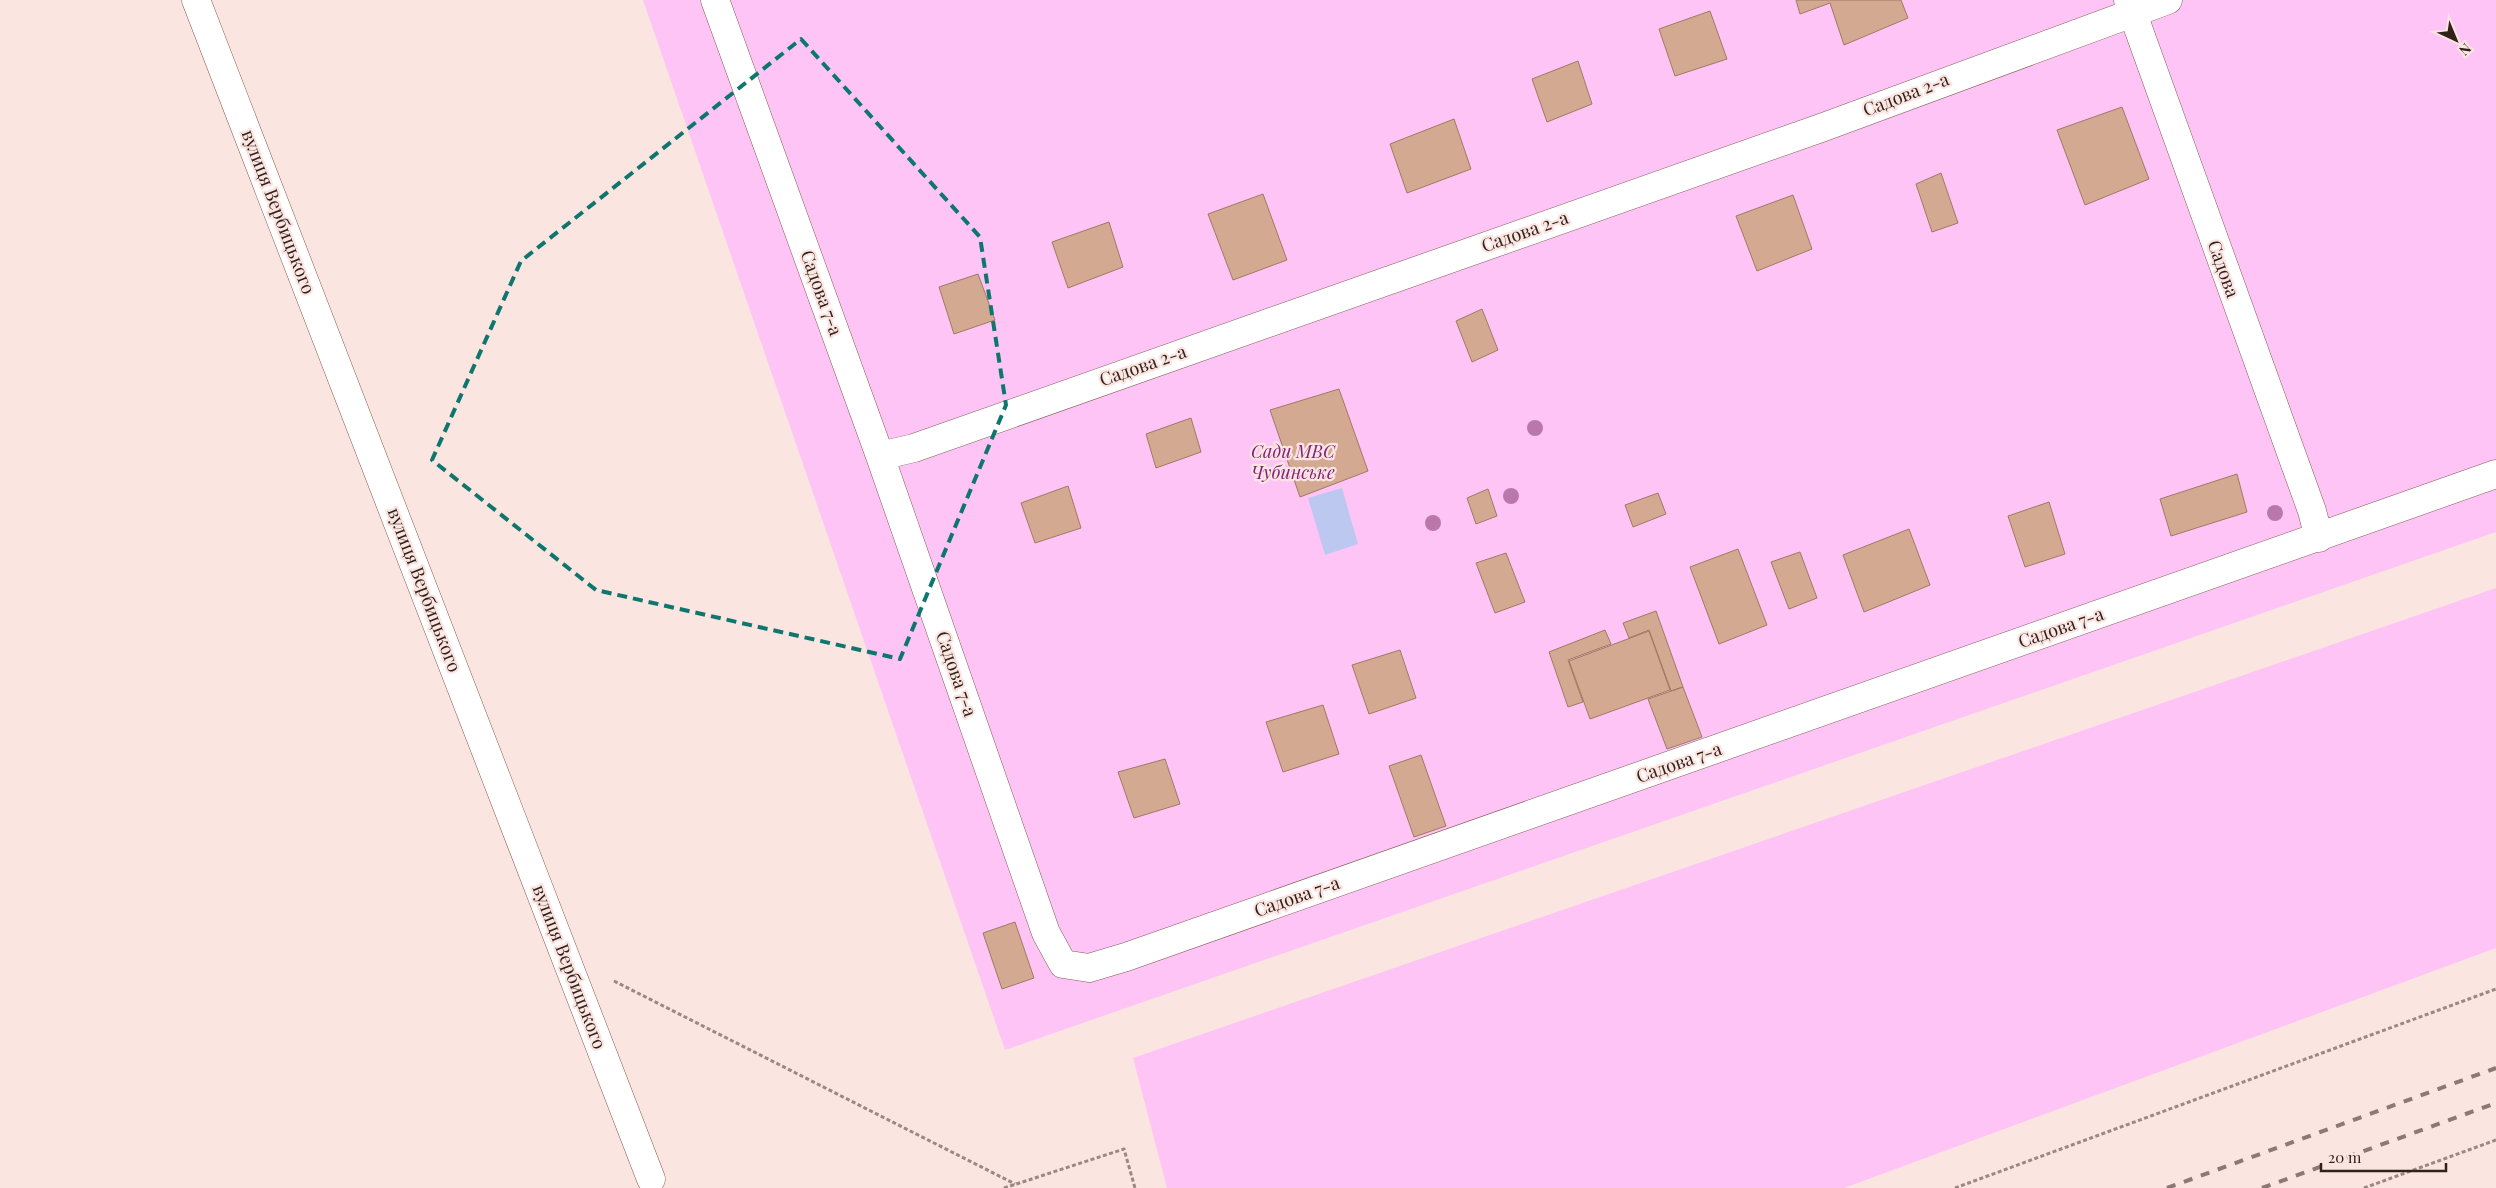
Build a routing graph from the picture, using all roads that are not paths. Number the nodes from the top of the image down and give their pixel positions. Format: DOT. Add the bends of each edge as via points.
graph roads {
  1 [pos="196,0"];
  2 [pos="715,0"];
  3 [pos="2168,0"];
  4 [pos="2130,7"];
  5 [pos="880,456"];
  6 [pos="2496,474"];
  7 [pos="2319,538"];
  8 [pos="650,1179"];
  1 -- 8 [label="street, вулиця Вербицького"];
  2 -- 5 [label="street, Садова 7-а"];
  3 -- 4 [label="street, Садова 2-а"];
  4 -- 5 [label="street, Садова 2-а" via="1812,131 914,448"];
  4 -- 7 [label="street, Садова"];
  5 -- 7 [label="street, Садова 7-а" via="1046,933 1063,964 1089,968"];
  6 -- 7 [label="street, Садова 7-а"];
}
